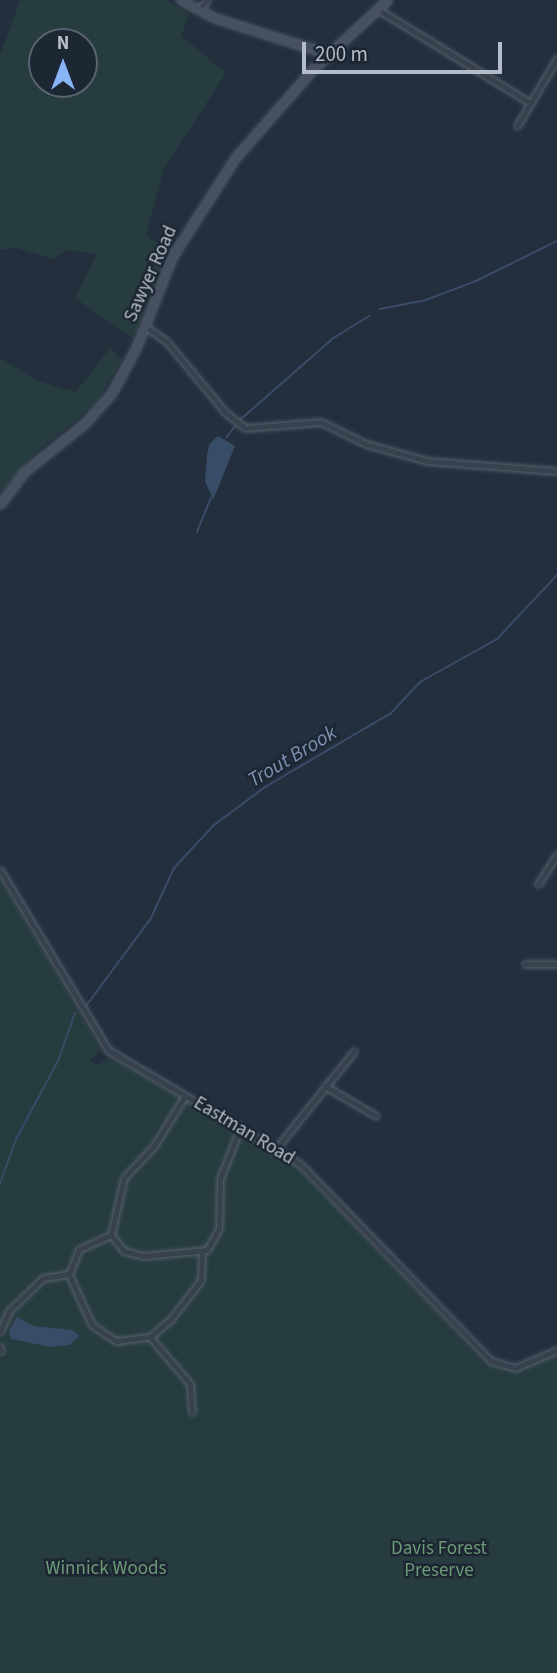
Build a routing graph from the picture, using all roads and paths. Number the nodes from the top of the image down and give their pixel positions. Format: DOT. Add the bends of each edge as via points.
graph roads {
  1 [pos="181,0"];
  2 [pos="207,0"];
  3 [pos="387,0"];
  4 [pos="199,10"];
  5 [pos="379,10"];
  6 [pos="330,53"];
  7 [pos="557,58"];
  8 [pos="530,103"];
  9 [pos="517,126"];
  10 [pos="145,326"];
  11 [pos="557,471"];
  12 [pos="0,504"];
  13 [pos="557,855"];
  14 [pos="0,870"];
  15 [pos="538,884"];
  16 [pos="525,964"];
  17 [pos="557,964"];
  18 [pos="354,1051"];
  19 [pos="325,1086"];
  20 [pos="185,1096"];
  21 [pos="376,1116"];
  22 [pos="239,1130"];
  23 [pos="274,1151"];
  24 [pos="111,1235"];
  25 [pos="202,1254"];
  26 [pos="69,1274"];
  27 [pos="0,1331"];
  28 [pos="150,1338"];
  29 [pos="557,1350"];
  30 [pos="192,1412"];
  1 -- 4 [label="street"];
  2 -- 4 [label="street"];
  3 -- 5 [label="street, Sawyer Road"];
  4 -- 6 [label="street"];
  5 -- 6 [label="street, Sawyer Road"];
  5 -- 8 [label="street"];
  6 -- 10 [label="street, Sawyer Road" via="257,131 214,188 172,257"];
  7 -- 8 [label="street"];
  8 -- 9 [label="street"];
  10 -- 11 [label="street" via="167,342 226,413 245,428 321,422 366,444 427,461"];
  10 -- 12 [label="street, Sawyer Road" via="98,410 29,467"];
  13 -- 15 [label="street"];
  14 -- 20 [label="street, Eastman Road" via="99,1039 119,1058"];
  16 -- 17 [label="street"];
  18 -- 19 [label="street"];
  19 -- 21 [label="street"];
  19 -- 23 [label="street"];
  20 -- 22 [label="street, Eastman Road"];
  20 -- 24 [label="street" via="154,1146 124,1178"];
  22 -- 23 [label="street, Eastman Road"];
  22 -- 25 [label="street" via="220,1179 217,1238"];
  23 -- 29 [label="street, Eastman Road" via="300,1164 491,1362 515,1368"];
  24 -- 25 [label="street" via="132,1253"];
  24 -- 26 [label="street" via="79,1249"];
  25 -- 28 [label="street" via="201,1280 194,1294"];
  26 -- 27 [label="street" via="43,1279 9,1311"];
  26 -- 28 [label="street" via="73,1292 98,1332 125,1342"];
  28 -- 30 [label="street" via="190,1384"];
}
